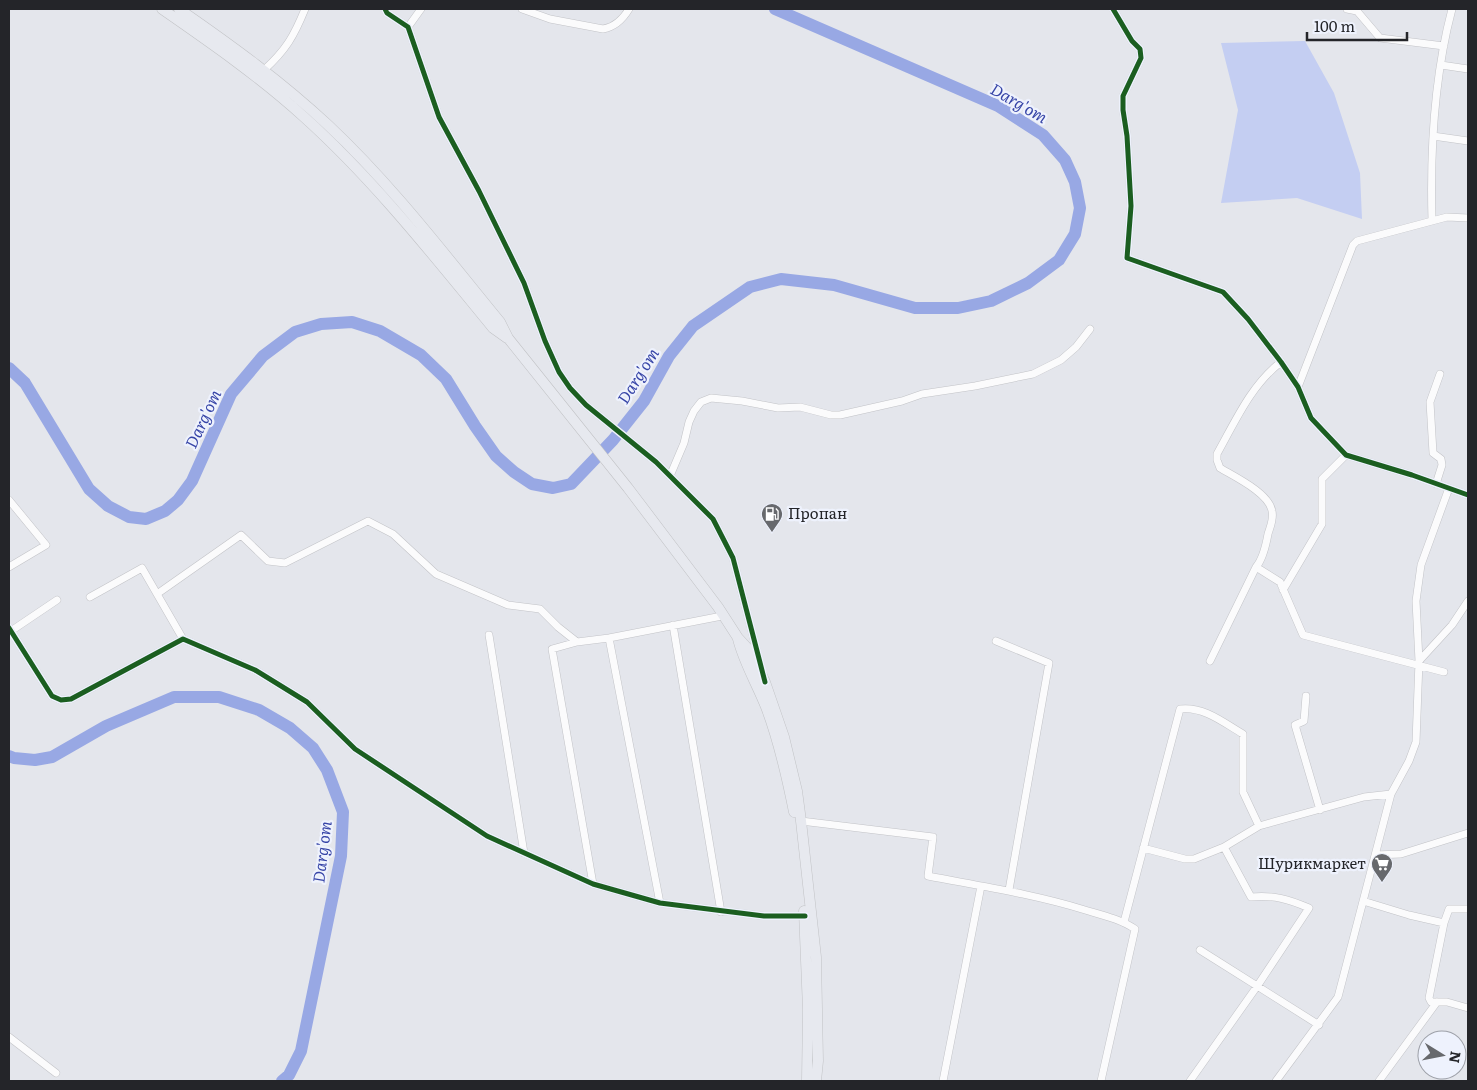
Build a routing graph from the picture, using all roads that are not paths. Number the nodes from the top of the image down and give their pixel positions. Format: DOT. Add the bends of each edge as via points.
graph roads {
  1 [pos="162,9"];
  2 [pos="179,9"];
  3 [pos="305,9"];
  4 [pos="385,9"];
  5 [pos="421,9"];
  6 [pos="522,9"];
  7 [pos="629,9"];
  8 [pos="1113,9"];
  9 [pos="1347,9"];
  10 [pos="1452,9"];
  11 [pos="408,27"];
  12 [pos="1444,46"];
  13 [pos="1441,65"];
  14 [pos="1468,69"];
  15 [pos="264,70"];
  16 [pos="1433,136"];
  17 [pos="1468,140"];
  18 [pos="1468,218"];
  19 [pos="1432,221"];
  20 [pos="1090,329"];
  21 [pos="508,338"];
  22 [pos="1281,362"];
  23 [pos="1440,374"];
  24 [pos="1298,387"];
  25 [pos="1346,455"];
  26 [pos="670,476"];
  27 [pos="1436,484"];
  28 [pos="1449,488"];
  29 [pos="1468,495"];
  30 [pos="9,500"];
  31 [pos="9,567"];
  32 [pos="1256,567"];
  33 [pos="1283,590"];
  34 [pos="157,594"];
  35 [pos="90,597"];
  36 [pos="57,600"];
  37 [pos="1468,601"];
  38 [pos="722,616"];
  39 [pos="674,626"];
  40 [pos="10,630"];
  41 [pos="490,635"];
  42 [pos="609,638"];
  43 [pos="738,638"];
  44 [pos="183,639"];
  45 [pos="996,641"];
  46 [pos="577,642"];
  47 [pos="1210,661"];
  48 [pos="1418,662"];
  49 [pos="1444,672"];
  50 [pos="765,682"];
  51 [pos="1306,696"];
  52 [pos="1391,794"];
  53 [pos="1320,810"];
  54 [pos="802,821"];
  55 [pos="1259,826"];
  56 [pos="1468,833"];
  57 [pos="1224,847"];
  58 [pos="1143,848"];
  59 [pos="524,853"];
  60 [pos="1375,855"];
  61 [pos="592,884"];
  62 [pos="982,886"];
  63 [pos="1008,890"];
  64 [pos="1363,901"];
  65 [pos="660,903"];
  66 [pos="1468,909"];
  67 [pos="721,912"];
  68 [pos="805,916"];
  69 [pos="1124,922"];
  70 [pos="1444,924"];
  71 [pos="1200,950"];
  72 [pos="1258,985"];
  73 [pos="1437,1002"];
  74 [pos="1468,1008"];
  75 [pos="1319,1025"];
  76 [pos="9,1037"];
  77 [pos="56,1073"];
  78 [pos="812,1081"];
  79 [pos="943,1081"];
  80 [pos="1101,1081"];
  81 [pos="1190,1081"];
  82 [pos="1276,1081"];
  83 [pos="1378,1081"];
  1 -- 21 [label="main road" via="250,71 310,122 412,229 493,328"];
  2 -- 15 [label="main road"];
  3 -- 15 [label="street" via="297,31 282,53"];
  4 -- 11 [label="street"];
  5 -- 11 [label="street"];
  6 -- 7 [label="street" via="550,19 603,29 611,28"];
  8 -- 22 [label="street" via="1140,49 1141,58 1122,96 1131,206 1127,258 1223,292"];
  9 -- 12 [label="street" via="1357,11 1380,38"];
  10 -- 12 [label="street"];
  11 -- 26 [label="street" via="439,117 524,283 552,358 570,388 586,406"];
  12 -- 13 [label="street"];
  13 -- 14 [label="street"];
  13 -- 16 [label="street"];
  15 -- 21 [label="main road" via="330,126 383,180 500,322"];
  16 -- 17 [label="street"];
  16 -- 19 [label="street"];
  18 -- 19 [label="street" via="1447,217"];
  19 -- 24 [label="street" via="1357,241 1353,245"];
  20 -- 26 [label="street" via="1061,360 1033,374 922,394 840,416 800,407 778,408 711,398 701,402 694,411"];
  21 -- 38 [label="main road" via="628,488"];
  22 -- 24 [label="street"];
  22 -- 32 [label="street" via="1244,404 1217,454 1220,468 1266,498 1272,510 1266,542"];
  23 -- 27 [label="street" via="1430,402 1433,453 1441,459 1442,466"];
  24 -- 25 [label="street" via="1311,418"];
  25 -- 27 [label="street"];
  25 -- 33 [label="street" via="1322,479 1322,524"];
  26 -- 50 [label="street" via="714,519 733,558"];
  27 -- 28 [label="street"];
  28 -- 29 [label="street"];
  28 -- 48 [label="street" via="1421,565 1416,601"];
  30 -- 31 [label="street" via="46,544"];
  32 -- 33 [label="street" via="1280,582"];
  32 -- 47 [label="street"];
  33 -- 48 [label="street" via="1303,635"];
  34 -- 35 [label="street" via="142,568"];
  34 -- 44 [label="street"];
  34 -- 46 [label="street" via="241,535 268,561 285,563 368,521 392,534 436,574 508,605 540,609"];
  36 -- 40 [label="street"];
  37 -- 48 [label="street" via="1452,625"];
  38 -- 39 [label="street"];
  38 -- 43 [label="main road"];
  39 -- 42 [label="street"];
  39 -- 67 [label="street"];
  40 -- 44 [label="street" via="52,696 61,700 71,698"];
  41 -- 59 [label="street"];
  42 -- 46 [label="street"];
  42 -- 65 [label="street"];
  43 -- 50 [label="main road" via="750,651"];
  43 -- 68 [label="main road" via="770,718 788,783 797,825"];
  44 -- 59 [label="street" via="255,670 307,702 355,749 487,836"];
  45 -- 63 [label="street" via="1049,663"];
  46 -- 61 [label="street" via="552,649"];
  48 -- 49 [label="street"];
  48 -- 52 [label="street" via="1416,742"];
  50 -- 54 [label="main road" via="784,737"];
  51 -- 53 [label="street" via="1304,721 1295,724"];
  52 -- 53 [label="street" via="1364,797"];
  52 -- 60 [label="street"];
  53 -- 55 [label="street"];
  54 -- 62 [label="street" via="933,837 928,876"];
  54 -- 78 [label="main road" via="816,957 818,1061"];
  55 -- 57 [label="street"];
  55 -- 58 [label="street" via="1243,792 1243,734 1210,714 1180,709"];
  56 -- 60 [label="street" via="1401,854"];
  57 -- 58 [label="street" via="1194,859"];
  57 -- 72 [label="street" via="1251,897 1283,898 1309,908"];
  58 -- 69 [label="street"];
  59 -- 61 [label="street"];
  60 -- 64 [label="street"];
  61 -- 65 [label="street"];
  62 -- 63 [label="street"];
  62 -- 79 [label="street"];
  63 -- 69 [label="street"];
  64 -- 70 [label="street"];
  64 -- 75 [label="street" via="1341,988"];
  65 -- 67 [label="street"];
  66 -- 70 [label="street" via="1449,909"];
  67 -- 68 [label="street"];
  68 -- 78 [label="main road"];
  69 -- 80 [label="street" via="1135,929"];
  70 -- 73 [label="street" via="1429,998 1431,1002"];
  71 -- 72 [label="street"];
  72 -- 75 [label="street"];
  72 -- 81 [label="street"];
  73 -- 74 [label="street"];
  73 -- 83 [label="street"];
  75 -- 82 [label="street"];
  76 -- 77 [label="street"];
}
